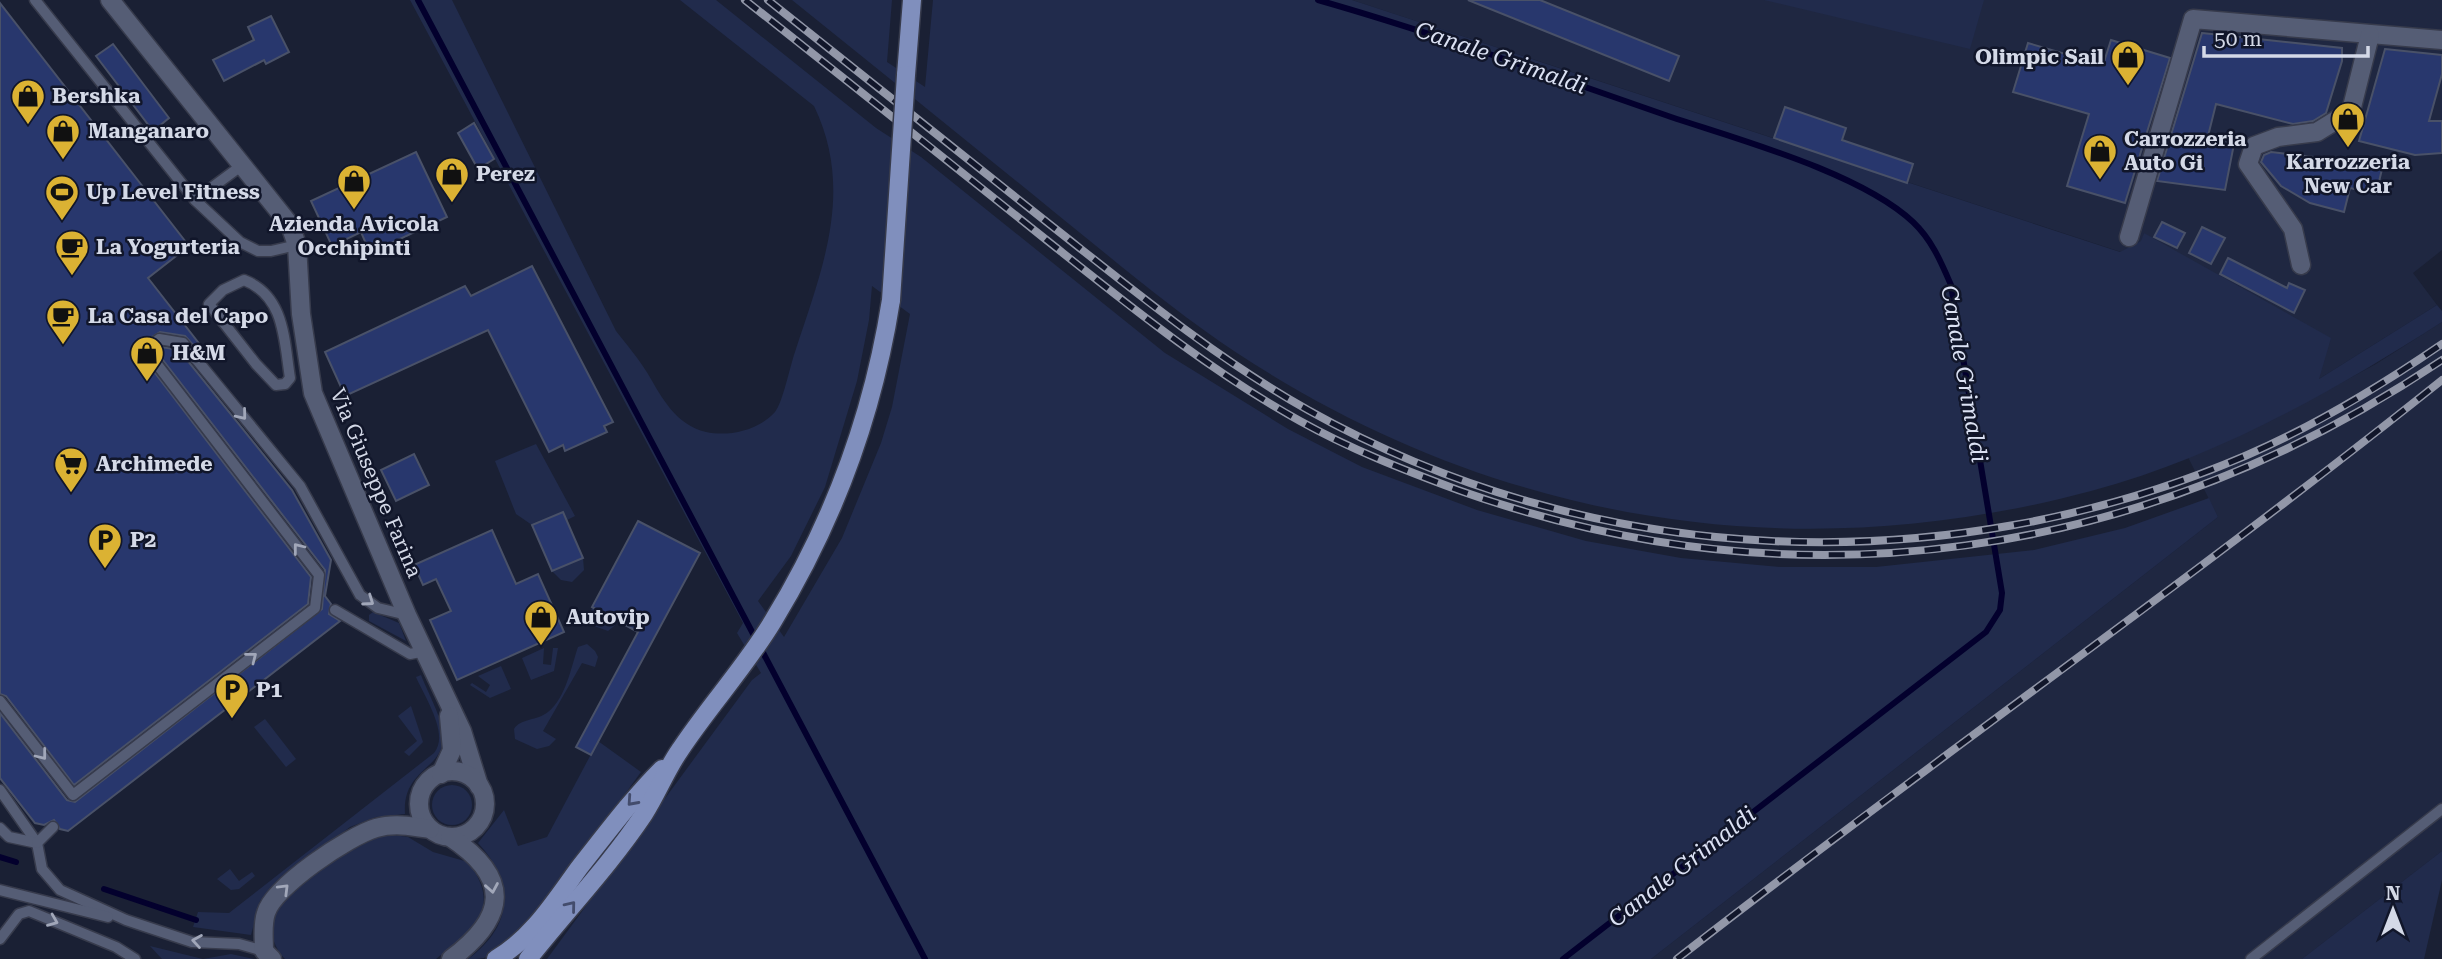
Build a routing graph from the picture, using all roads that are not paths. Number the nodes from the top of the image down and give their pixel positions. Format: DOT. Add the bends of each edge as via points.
graph roads {
  1 [pos="35,0"];
  2 [pos="110,0"];
  3 [pos="912,0"];
  4 [pos="2370,35"];
  5 [pos="2442,40"];
  6 [pos="241,166"];
  7 [pos="195,200"];
  8 [pos="2129,237"];
  9 [pos="297,245"];
  10 [pos="2301,265"];
  11 [pos="301,314"];
  12 [pos="281,315"];
  13 [pos="335,610"];
  14 [pos="407,615"];
  15 [pos="425,651"];
  16 [pos="0,701"];
  17 [pos="446,702"];
  18 [pos="679,751"];
  19 [pos="441,774"];
  20 [pos="479,786"];
  21 [pos="0,790"];
  22 [pos="2442,809"];
  23 [pos="53,827"];
  24 [pos="0,828"];
  25 [pos="430,829"];
  26 [pos="450,837"];
  27 [pos="37,843"];
  28 [pos="3,888"];
  29 [pos="126,920"];
  30 [pos="0,939"];
  31 [pos="268,955"];
  32 [pos="135,959"];
  33 [pos="451,959"];
  34 [pos="496,959"];
  35 [pos="528,959"];
  36 [pos="2251,959"];
  1 -- 7 [label="lane"];
  2 -- 6 [label="street, Via Giuseppe Farina"];
  3 -- 18 [label="main road, bridge" via="891,300 862,433 823,529 773,622"];
  4 -- 5 [label="street"];
  4 -- 8 [label="street" via="2193,19"];
  4 -- 10 [label="street" via="2351,111 2317,132 2278,137 2254,146 2248,164 2293,229"];
  6 -- 7 [label="lane"];
  6 -- 9 [label="street, Via Giuseppe Farina" via="290,225"];
  7 -- 9 [label="lane" via="240,242 258,251"];
  9 -- 11 [label="street, Via Giuseppe Farina"];
  11 -- 12 [label="lane"];
  11 -- 14 [label="street, Via Giuseppe Farina" via="313,393"];
  12 -- 12 [label="lane" via="261,287 244,280 223,290 209,304 276,385 290,378"];
  13 -- 15 [label="lane" via="410,654"];
  14 -- 15 [label="street, Via Giuseppe Farina"];
  16 -- 14 [label="lane, one-way" via="73,795 316,608 319,575 146,350 159,339 183,343 300,486 360,595 378,608"];
  15 -- 17 [label="street, Via Giuseppe Farina"];
  17 -- 19 [label="street" via="452,751"];
  17 -- 20 [label="street" via="463,731"];
  18 -- 34 [label="main road, one-way" via="629,803 540,922"];
  35 -- 18 [label="main road, one-way" via="644,814"];
  19 -- 20 [label="street" via="462,773"];
  19 -- 25 [label="street" via="431,779 420,798 419,809"];
  20 -- 26 [label="street" via="485,806 478,825"];
  21 -- 27 [label="lane"];
  22 -- 36 [label="lane"];
  23 -- 27 [label="lane"];
  24 -- 27 [label="lane" via="9,837"];
  25 -- 26 [label="street"];
  31 -- 25 [label="street, one-way" via="266,911 281,889 359,834 399,824"];
  26 -- 33 [label="street, one-way" via="480,861 494,894 492,915 484,931"];
  27 -- 29 [label="lane" via="42,869 60,890"];
  28 -- 29 [label="lane"];
  31 -- 29 [label="lane, one-way" via="239,944 191,942"];
  30 -- 32 [label="lane, one-way" via="19,914 29,911"];
}
